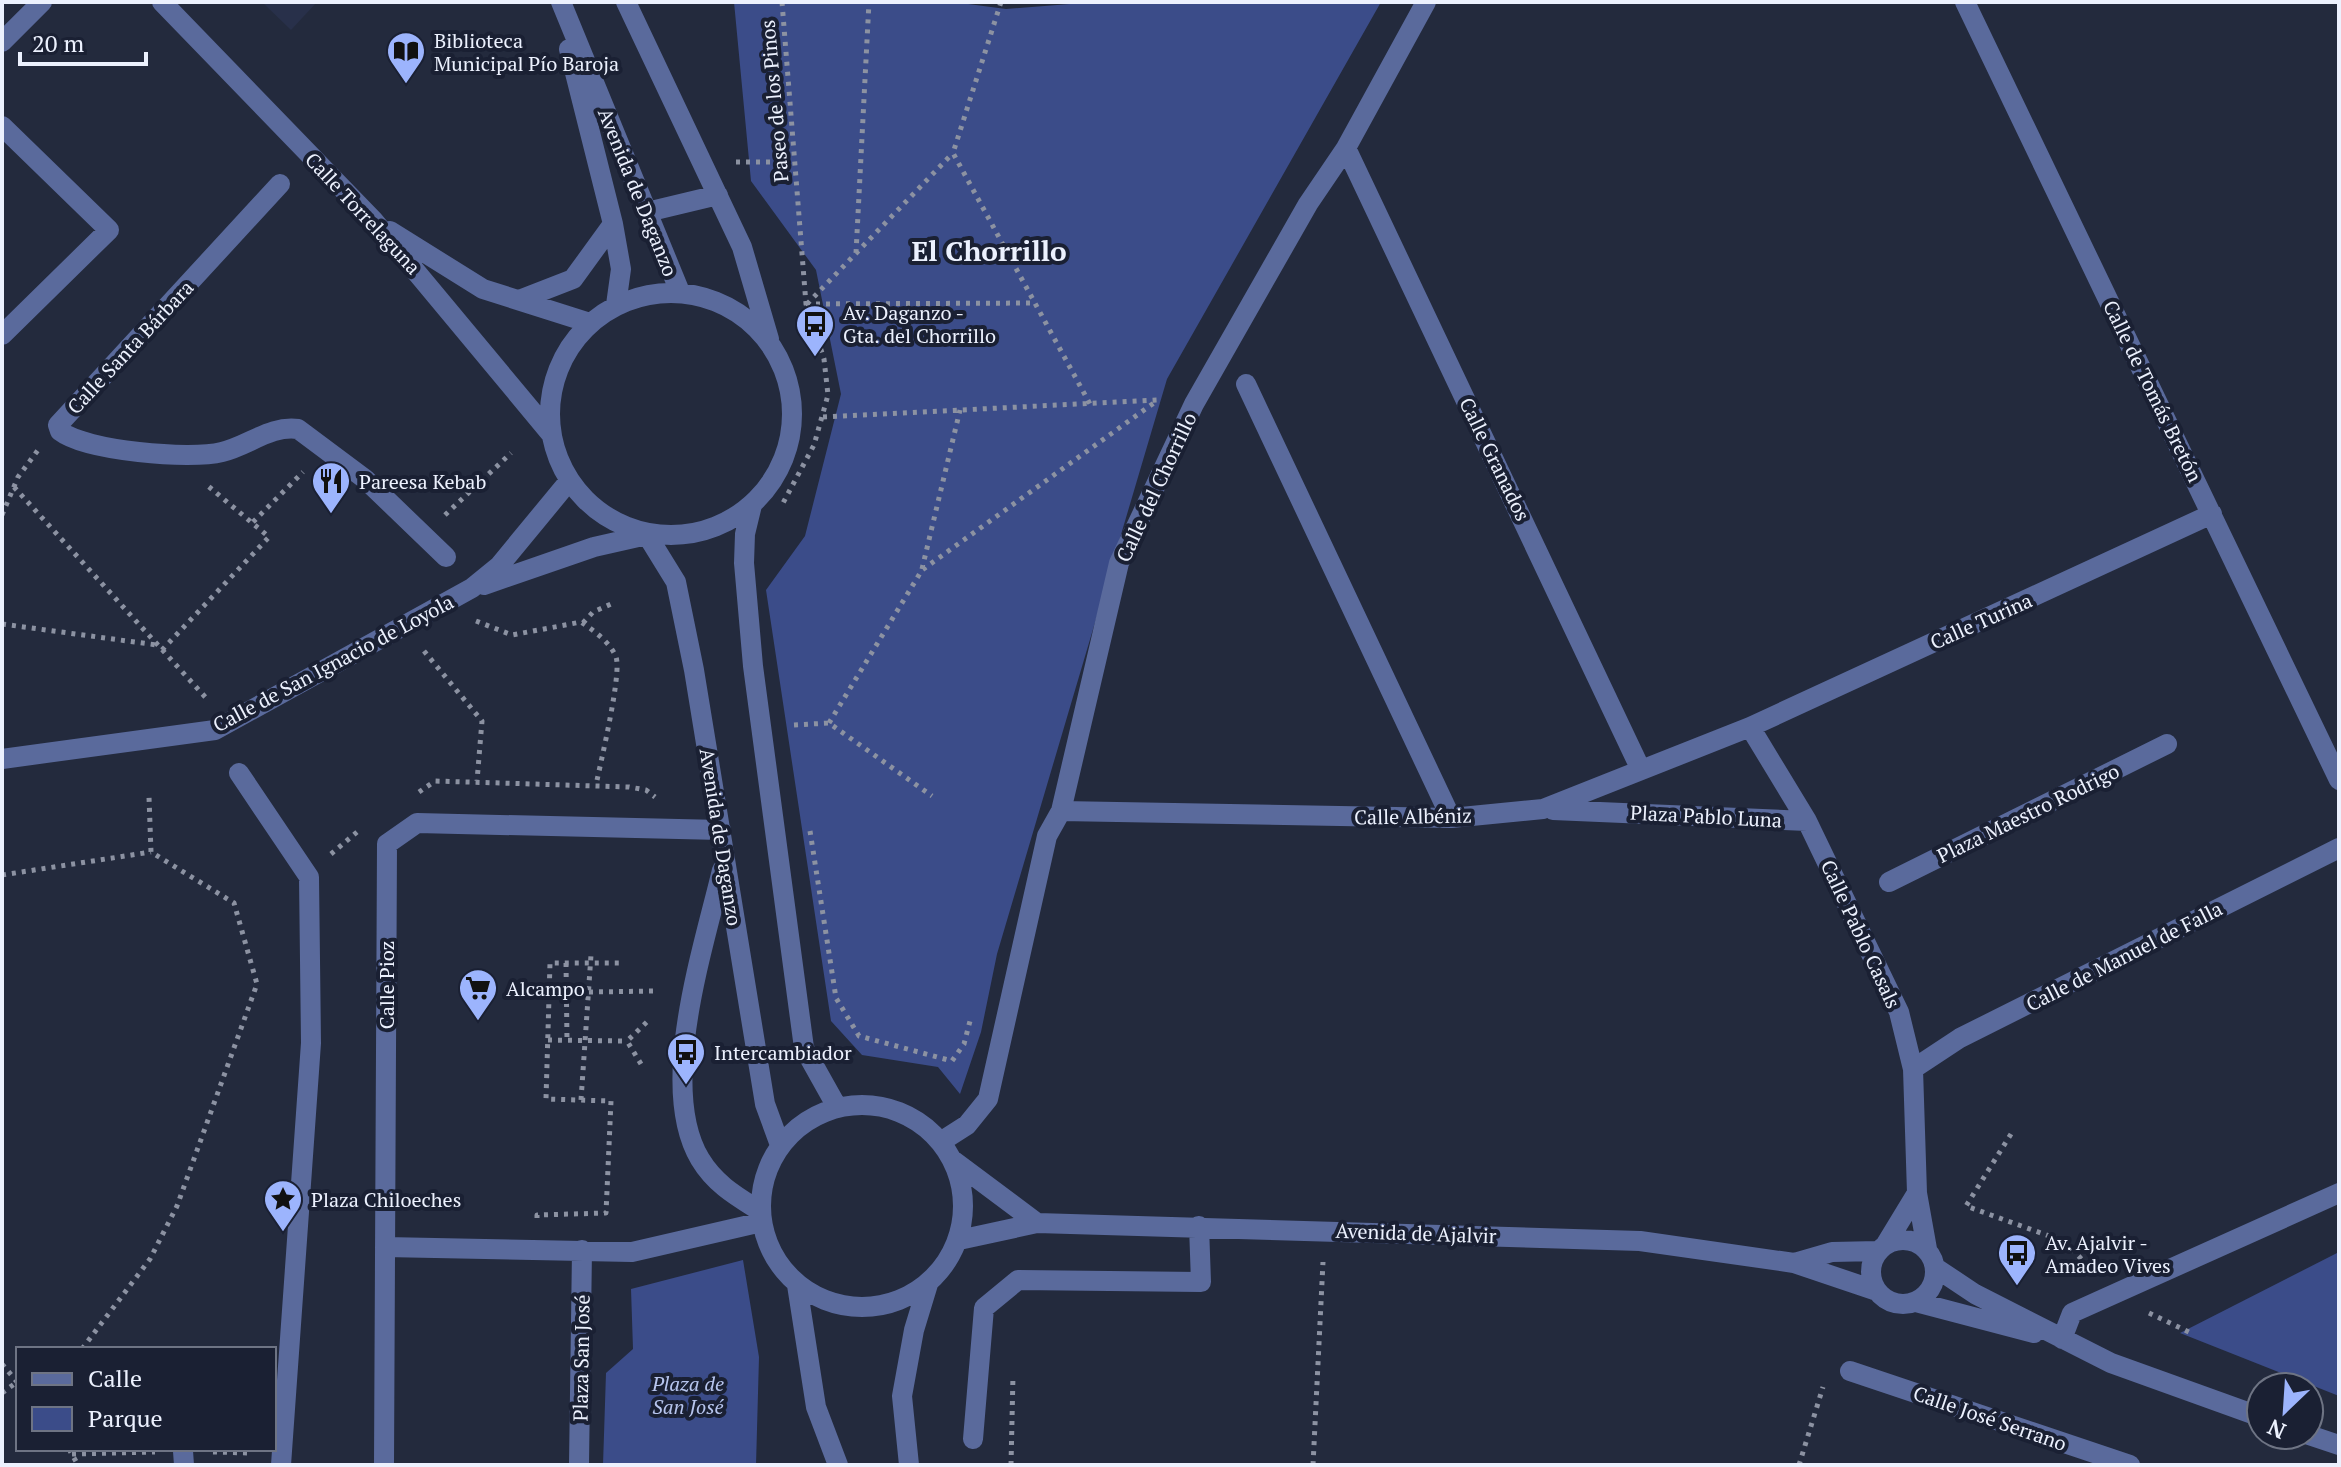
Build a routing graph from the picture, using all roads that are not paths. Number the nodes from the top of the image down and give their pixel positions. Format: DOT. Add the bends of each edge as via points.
graph roads {
  1 [pos="42,2"];
  2 [pos="162,2"];
  3 [pos="559,2"];
  4 [pos="626,2"];
  5 [pos="1426,2"];
  6 [pos="1965,2"];
  7 [pos="2,42"];
  8 [pos="2,126"];
  9 [pos="1346,148"];
  10 [pos="280,184"];
  11 [pos="718,195"];
  12 [pos="647,212"];
  13 [pos="373,220"];
  14 [pos="613,224"];
  15 [pos="680,292"];
  16 [pos="519,300"];
  17 [pos="616,305"];
  18 [pos="590,323"];
  19 [pos="2,335"];
  20 [pos="770,343"];
  21 [pos="1246,384"];
  22 [pos="551,434"];
  23 [pos="569,481"];
  24 [pos="752,505"];
  25 [pos="2212,514"];
  26 [pos="647,535"];
  27 [pos="446,557"];
  28 [pos="472,588"];
  29 [pos="1750,727"];
  30 [pos="2167,744"];
  31 [pos="2,759"];
  32 [pos="1641,770"];
  33 [pos="239,773"];
  34 [pos="2339,780"];
  35 [pos="1543,809"];
  36 [pos="1061,811"];
  37 [pos="1451,818"];
  38 [pos="1807,821"];
  39 [pos="721,830"];
  40 [pos="2339,848"];
  41 [pos="724,860"];
  42 [pos="1889,882"];
  43 [pos="1913,1069"];
  44 [pos="837,1107"];
  45 [pos="942,1141"];
  46 [pos="780,1145"];
  47 [pos="954,1161"];
  48 [pos="1917,1193"];
  49 [pos="2339,1193"];
  50 [pos="761,1216"];
  51 [pos="1037,1223"];
  52 [pos="1199,1226"];
  53 [pos="959,1240"];
  54 [pos="385,1247"];
  55 [pos="1882,1247"];
  56 [pos="1927,1249"];
  57 [pos="582,1250"];
  58 [pos="1794,1263"];
  59 [pos="1936,1268"];
  60 [pos="928,1284"];
  61 [pos="797,1285"];
  62 [pos="1877,1291"];
  63 [pos="1916,1302"];
  64 [pos="2062,1339"];
  65 [pos="1850,1371"];
  66 [pos="2245,1411"];
  67 [pos="973,1439"];
  68 [pos="281,1465"];
  69 [pos="384,1465"];
  70 [pos="579,1465"];
  71 [pos="838,1465"];
  72 [pos="909,1465"];
  73 [pos="2130,1465"];
  1 -- 7 [label="street"];
  2 -- 13 [label="street, Calle Torrelaguna"];
  3 -- 12 [label="street, Avenida de Daganzo"];
  3 -- 14 [label="street, Avenida de Daganzo"];
  4 -- 11 [label="street"];
  5 -- 9 [label="street, Calle del Chorrillo"];
  6 -- 25 [label="street, Calle de Tomás Bretón"];
  8 -- 19 [label="street" via="109,230"];
  9 -- 32 [label="street, Calle Granados"];
  9 -- 36 [label="street, Calle del Chorrillo" via="1308,204 1194,404 1119,563"];
  10 -- 27 [label="street, Calle Santa Bárbara" via="58,425 60,431 99,448 206,454 285,427 298,429 386,498"];
  11 -- 12 [label="street"];
  11 -- 20 [label="street" via="742,247"];
  12 -- 15 [label="street, Avenida de Daganzo"];
  13 -- 16 [label="street" via="483,289"];
  13 -- 22 [label="street, Calle Torrelaguna"];
  14 -- 16 [label="street" via="573,279"];
  14 -- 17 [label="street, Avenida de Daganzo" via="621,269"];
  15 -- 17 [label="street"];
  15 -- 20 [label="street" via="723,305"];
  16 -- 18 [label="street"];
  17 -- 18 [label="street"];
  18 -- 22 [label="street" via="564,354 551,394"];
  20 -- 24 [label="street" via="787,375 793,410 788,447 774,480"];
  21 -- 37 [label="street"];
  22 -- 23 [label="street"];
  23 -- 26 [label="street" via="590,505"];
  23 -- 28 [label="street, Calle de San Ignacio de Loyola" via="499,566"];
  24 -- 26 [label="street" via="702,531"];
  24 -- 44 [label="street" via="744,563 753,666 804,1048"];
  25 -- 29 [label="street, Calle Turina"];
  25 -- 34 [label="street, Calle de Tomás Bretón"];
  26 -- 28 [label="street"];
  26 -- 39 [label="street, Avenida de Daganzo" via="676,582"];
  28 -- 31 [label="street, Calle de San Ignacio de Loyola" via="215,730"];
  29 -- 32 [label="street, Calle Albéniz"];
  29 -- 38 [label="street, Plaza Pablo Luna"];
  30 -- 42 [label="street, Plaza Maestro Rodrigo"];
  32 -- 35 [label="street, Calle Albéniz"];
  33 -- 68 [label="street" via="309,877 311,1043"];
  35 -- 37 [label="street, Calle Albéniz"];
  35 -- 38 [label="street, Plaza Pablo Luna"];
  36 -- 37 [label="street, Calle Albéniz"];
  36 -- 45 [label="street, Calle del Chorrillo" via="1047,836 988,1099 967,1125"];
  38 -- 43 [label="street, Calle Pablo Casals" via="1899,1012"];
  39 -- 41 [label="street, Avenida de Daganzo"];
  39 -- 54 [label="street, Calle Pioz" via="417,823 387,844"];
  40 -- 43 [label="street, Calle de Manuel de Falla" via="1960,1038"];
  41 -- 46 [label="street, Avenida de Daganzo" via="765,1104"];
  41 -- 50 [label="street" via="683,1036 682,1066 699,1158 721,1186"];
  43 -- 48 [label="street, Calle Pablo Casals"];
  44 -- 45 [label="street" via="871,1105 905,1114"];
  44 -- 46 [label="street" via="806,1121"];
  45 -- 47 [label="street"];
  46 -- 50 [label="street" via="765,1176"];
  47 -- 51 [label="street"];
  47 -- 53 [label="street" via="964,1214"];
  48 -- 55 [label="street"];
  48 -- 56 [label="street, Calle Pablo Casals"];
  49 -- 64 [label="street" via="2072,1313"];
  50 -- 57 [label="street" via="632,1252"];
  50 -- 61 [label="street" via="778,1264"];
  51 -- 52 [label="street, Avenida de Ajalvir"];
  51 -- 53 [label="street, Avenida de Ajalvir"];
  52 -- 58 [label="street, Avenida de Ajalvir" via="1640,1241"];
  52 -- 67 [label="street" via="1201,1282 1018,1280 984,1308"];
  53 -- 60 [label="street" via="947,1264"];
  54 -- 57 [label="street"];
  54 -- 69 [label="street, Calle Pioz"];
  55 -- 56 [label="street" via="1907,1239"];
  55 -- 58 [label="street" via="1832,1252"];
  55 -- 62 [label="street" via="1870,1271"];
  56 -- 59 [label="street"];
  57 -- 70 [label="street, Plaza San José"];
  58 -- 62 [label="street"];
  59 -- 63 [label="street" via="1931,1289"];
  59 -- 64 [label="street"];
  60 -- 61 [label="street" via="898,1302 863,1309 828,1302"];
  60 -- 72 [label="street" via="902,1396"];
  61 -- 71 [label="street" via="816,1407"];
  62 -- 63 [label="street" via="1895,1303"];
  63 -- 64 [label="street"];
  64 -- 66 [label="street" via="2111,1363"];
  65 -- 73 [label="street, Calle José Serrano"];
}
